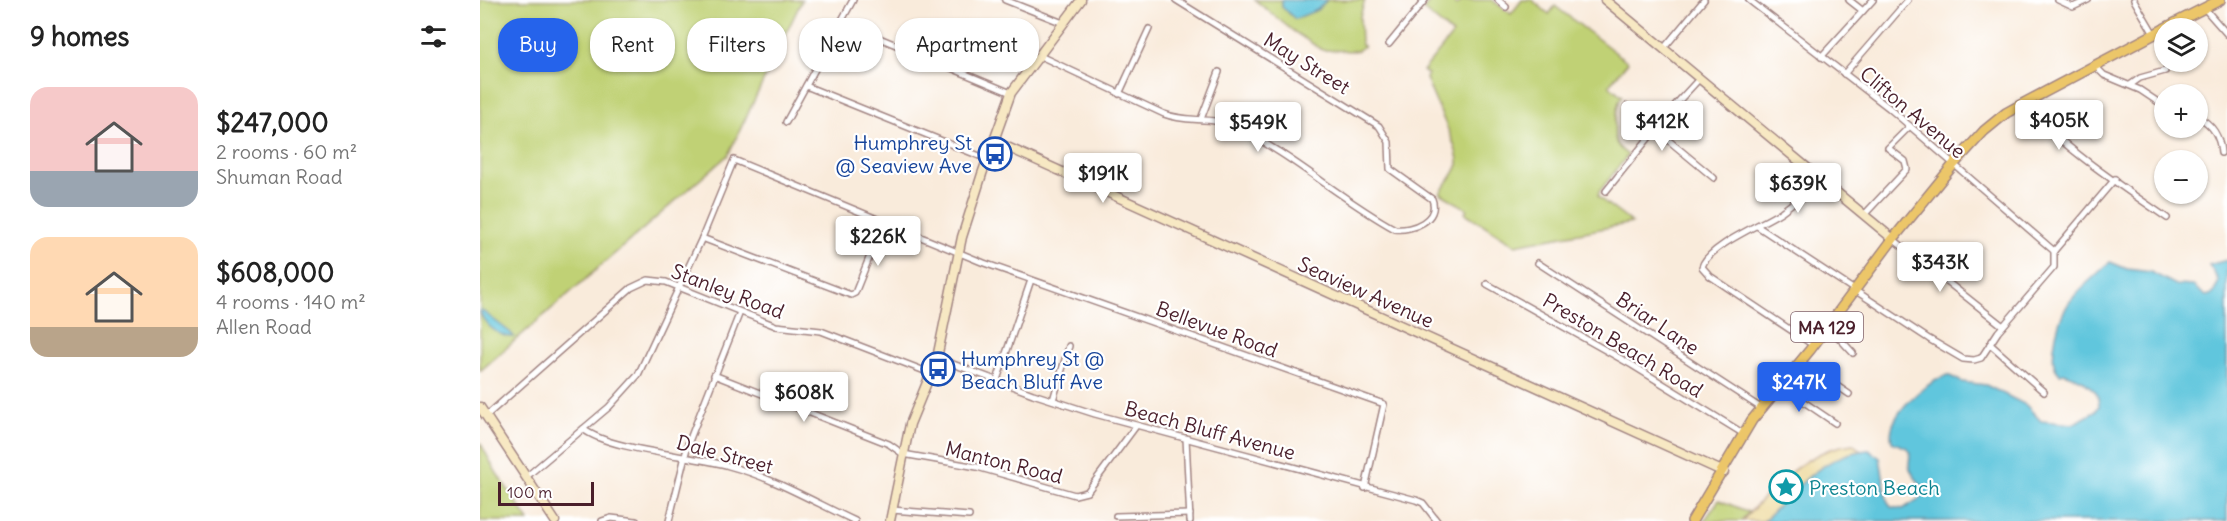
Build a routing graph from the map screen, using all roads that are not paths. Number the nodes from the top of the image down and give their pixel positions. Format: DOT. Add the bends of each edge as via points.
graph roads {
  1 [pos="853,0"];
  2 [pos="1005,0"];
  3 [pos="1081,0"];
  4 [pos="1176,0"];
  5 [pos="1425,0"];
  6 [pos="1498,0"];
  7 [pos="1605,0"];
  8 [pos="1704,0"];
  9 [pos="1749,0"];
  10 [pos="1849,0"];
  11 [pos="1873,0"];
  12 [pos="1908,0"];
  13 [pos="2058,0"];
  14 [pos="2088,0"];
  15 [pos="2134,0"];
  16 [pos="2220,0"];
  17 [pos="1506,7"];
  18 [pos="2205,9"];
  19 [pos="1863,11"];
  20 [pos="843,18"];
  21 [pos="2187,18"];
  22 [pos="1063,23"];
  23 [pos="1149,29"];
  24 [pos="2154,34"];
  25 [pos="2227,34"];
  26 [pos="883,40"];
  27 [pos="1389,44"];
  28 [pos="1664,48"];
  29 [pos="1039,54"];
  30 [pos="1039,55"];
  31 [pos="1821,57"];
  32 [pos="2095,66"];
  33 [pos="814,72"];
  34 [pos="1026,72"];
  35 [pos="1219,72"];
  36 [pos="2161,72"];
  37 [pos="1844,74"];
  38 [pos="1700,78"];
  39 [pos="2130,85"];
  40 [pos="806,86"];
  41 [pos="1011,93"];
  42 [pos="1119,94"];
  43 [pos="2154,100"];
  44 [pos="2026,102"];
  45 [pos="1627,106"];
  46 [pos="1201,119"];
  47 [pos="786,122"];
  48 [pos="2208,124"];
  49 [pos="1910,126"];
  50 [pos="1655,131"];
  51 [pos="994,141"];
  52 [pos="2221,153"];
  53 [pos="987,159"];
  54 [pos="1954,164"];
  55 [pos="1714,178"];
  56 [pos="1820,178"];
  57 [pos="2115,179"];
  58 [pos="1606,191"];
  59 [pos="1864,215"];
  60 [pos="2167,218"];
  61 [pos="884,221"];
  62 [pos="1757,226"];
  63 [pos="702,238"];
  64 [pos="1893,239"];
  65 [pos="2054,252"];
  66 [pos="959,253"];
  67 [pos="1538,263"];
  68 [pos="1031,279"];
  69 [pos="1487,284"];
  70 [pos="678,287"];
  71 [pos="1856,290"];
  72 [pos="740,312"];
  73 [pos="1828,326"];
  74 [pos="2003,326"];
  75 [pos="1990,344"];
  76 [pos="1813,345"];
  77 [pos="1069,346"];
  78 [pos="1853,353"];
  79 [pos="937,357"];
  80 [pos="1800,361"];
  81 [pos="930,373"];
  82 [pos="714,375"];
  83 [pos="997,380"];
  84 [pos="1779,385"];
  85 [pos="2044,392"];
  86 [pos="1849,394"];
  87 [pos="1053,400"];
  88 [pos="480,407"];
  89 [pos="1761,408"];
  90 [pos="486,416"];
  91 [pos="1835,423"];
  92 [pos="1136,426"];
  93 [pos="583,429"];
  94 [pos="1744,434"];
  95 [pos="1186,438"];
  96 [pos="903,454"];
  97 [pos="684,457"];
  98 [pos="1724,471"];
  99 [pos="526,477"];
  100 [pos="1365,488"];
  101 [pos="892,510"];
  102 [pos="969,516"];
  103 [pos="1116,516"];
  104 [pos="1190,518"];
  105 [pos="555,521"];
  106 [pos="602,521"];
  107 [pos="636,521"];
  108 [pos="669,521"];
  109 [pos="855,521"];
  110 [pos="890,521"];
  111 [pos="1437,521"];
  112 [pos="1692,521"];
  1 -- 20 [label="street"];
  2 -- 22 [label="street"];
  3 -- 22 [label="street"];
  4 -- 46 [label="street, May Street" via="1379,126 1389,142 1392,171 1432,199 1431,215 1412,228 1395,229 1259,140 1234,127"];
  5 -- 27 [label="street"];
  6 -- 17 [label="street"];
  7 -- 28 [label="street"];
  8 -- 28 [label="street"];
  9 -- 31 [label="street, Clifton Avenue"];
  10 -- 19 [label="street"];
  11 -- 19 [label="street"];
  12 -- 37 [label="street"];
  13 -- 14 [label="street" via="2073,7"];
  15 -- 24 [label="street"];
  16 -- 18 [label="main road, MA 129"];
  18 -- 21 [label="main road, MA 129"];
  18 -- 25 [label="street"];
  19 -- 31 [label="street"];
  22 -- 29 [label="street"];
  23 -- 42 [label="street"];
  24 -- 32 [label="main road, MA 129"];
  26 -- 41 [label="street"];
  28 -- 38 [label="street"];
  30 -- 42 [label="street"];
  31 -- 37 [label="street, Clifton Avenue"];
  32 -- 39 [label="street" via="2104,75"];
  32 -- 44 [label="main road, MA 129"];
  33 -- 40 [label="street"];
  34 -- 41 [label="street"];
  35 -- 46 [label="street"];
  36 -- 39 [label="street"];
  37 -- 49 [label="street, Clifton Avenue"];
  38 -- 50 [label="street"];
  38 -- 56 [label="street"];
  39 -- 43 [label="street"];
  40 -- 47 [label="street"];
  40 -- 53 [label="street"];
  41 -- 51 [label="street"];
  42 -- 46 [label="street" via="1176,118"];
  44 -- 54 [label="main road, MA 129" via="1996,121"];
  44 -- 57 [label="street" via="2034,116"];
  45 -- 50 [label="street"];
  48 -- 52 [label="street" via="2220,140"];
  49 -- 54 [label="street, Clifton Avenue"];
  49 -- 59 [label="street" via="1888,148 1905,161 1906,169"];
  50 -- 55 [label="street"];
  50 -- 58 [label="street"];
  51 -- 53 [label="street"];
  51 -- 98 [label="street, Seaview Avenue"];
  53 -- 66 [label="street"];
  54 -- 64 [label="main road, MA 129"];
  54 -- 65 [label="street, Clifton Avenue"];
  56 -- 59 [label="street"];
  56 -- 62 [label="street" via="1783,210"];
  57 -- 60 [label="street"];
  57 -- 65 [label="street"];
  59 -- 64 [label="street"];
  61 -- 63 [label="street" via="858,287 851,295"];
  61 -- 63 [label="street, Bellevue Road" via="734,160"];
  61 -- 66 [label="street, Bellevue Road"];
  62 -- 71 [label="street"];
  62 -- 76 [label="street" via="1719,246 1704,259 1702,267"];
  63 -- 70 [label="street"];
  64 -- 71 [label="main road, MA 129"];
  64 -- 74 [label="street"];
  65 -- 74 [label="street" via="2054,267"];
  66 -- 68 [label="street, Bellevue Road"];
  66 -- 79 [label="street"];
  67 -- 89 [label="street, Briar Lane"];
  68 -- 83 [label="street"];
  68 -- 100 [label="street, Bellevue Road" via="1384,405"];
  69 -- 94 [label="street, Preston Beach Road" via="1632,365"];
  70 -- 72 [label="street, Stanley Road"];
  70 -- 90 [label="street, Stanley Road" via="658,280 631,288"];
  70 -- 93 [label="street" via="633,384"];
  71 -- 73 [label="main road, MA 129"];
  71 -- 75 [label="street" via="1951,352 1972,360 1981,358"];
  72 -- 81 [label="street, Stanley Road" via="786,329 821,331"];
  72 -- 82 [label="street"];
  73 -- 76 [label="main road, MA 129"];
  73 -- 78 [label="street"];
  74 -- 75 [label="street"];
  75 -- 85 [label="street"];
  76 -- 80 [label="main road, MA 129"];
  77 -- 87 [label="street"];
  79 -- 81 [label="street"];
  79 -- 83 [label="street, Beach Bluff Avenue"];
  80 -- 84 [label="main road, MA 129"];
  80 -- 86 [label="street"];
  81 -- 96 [label="street"];
  82 -- 96 [label="street" via="890,444"];
  82 -- 97 [label="street"];
  83 -- 87 [label="street, Beach Bluff Avenue"];
  84 -- 89 [label="main road, MA 129"];
  84 -- 91 [label="street"];
  87 -- 92 [label="street, Beach Bluff Avenue"];
  88 -- 90 [label="street"];
  89 -- 94 [label="main road, MA 129"];
  90 -- 99 [label="street"];
  92 -- 95 [label="street, Beach Bluff Avenue"];
  92 -- 96 [label="street, Manton Road" via="1086,492 1075,495 977,467"];
  93 -- 97 [label="street, Dale Street" via="598,438"];
  93 -- 99 [label="street"];
  94 -- 98 [label="main road, MA 129"];
  95 -- 100 [label="street, Beach Bluff Avenue"];
  95 -- 104 [label="street"];
  96 -- 101 [label="street"];
  97 -- 108 [label="street"];
  97 -- 109 [label="street, Dale Street" via="759,476"];
  98 -- 112 [label="main road, MA 129"];
  99 -- 105 [label="street"];
  100 -- 111 [label="street, Beach Bluff Avenue" via="1423,503"];
  101 -- 102 [label="street"];
  101 -- 110 [label="street"];
  103 -- 104 [label="street"];
  106 -- 107 [label="street"];
}
